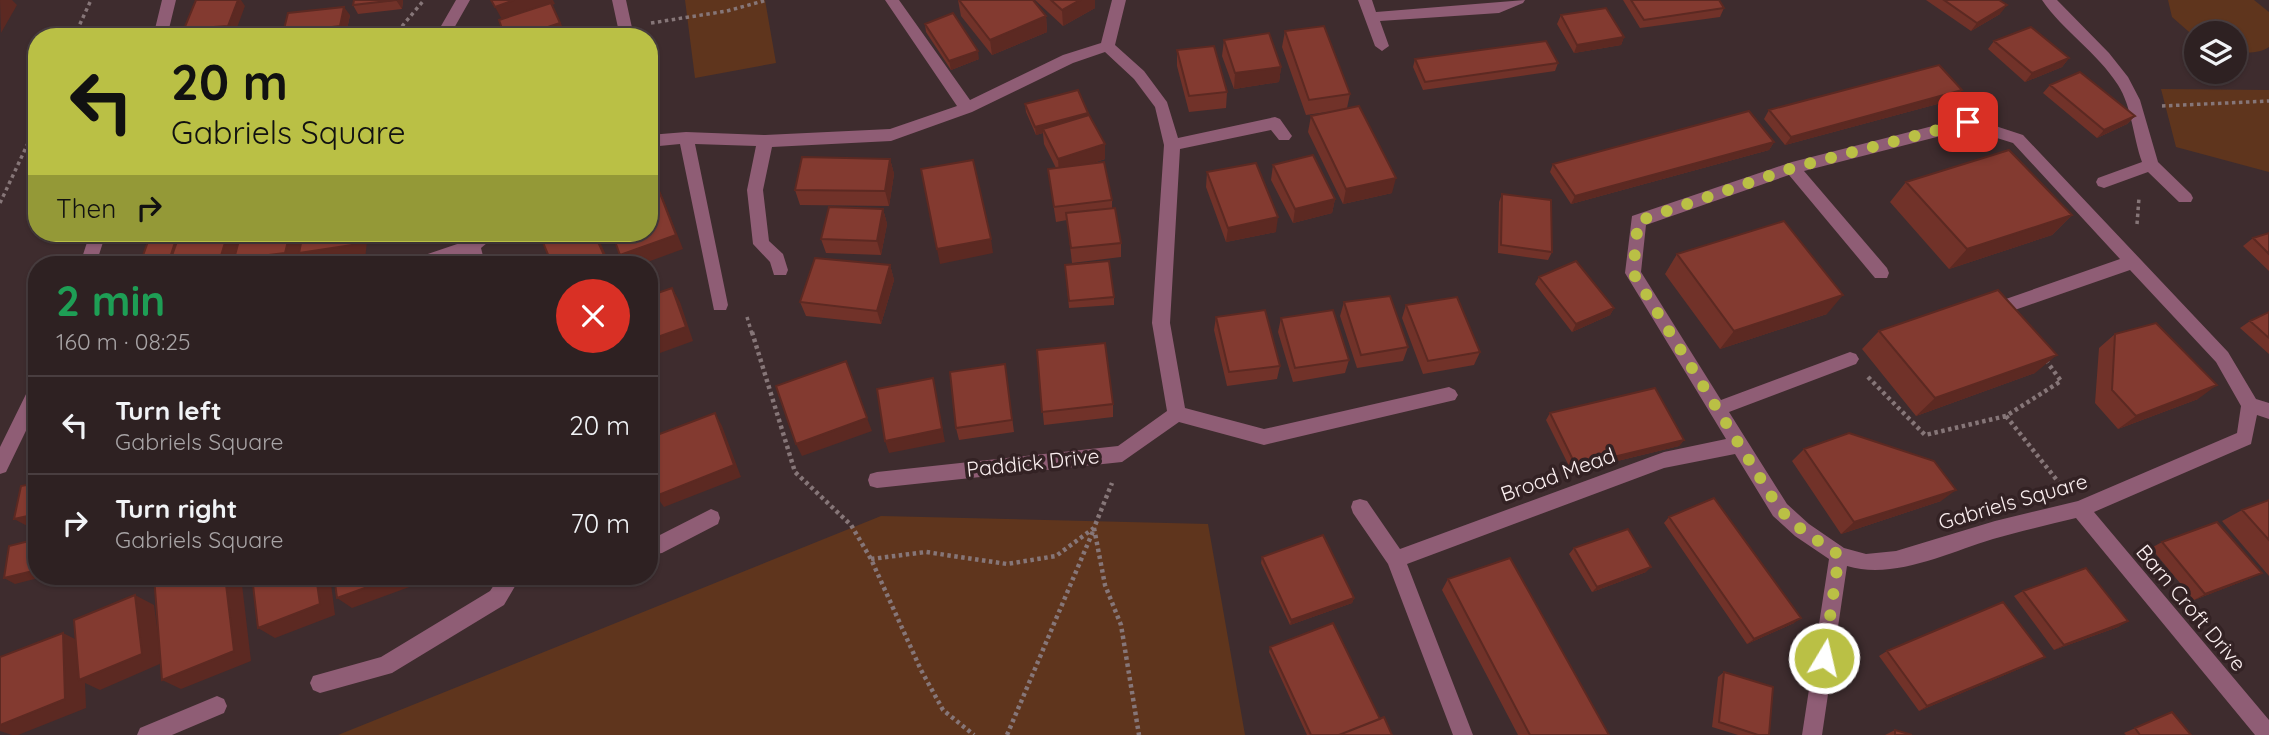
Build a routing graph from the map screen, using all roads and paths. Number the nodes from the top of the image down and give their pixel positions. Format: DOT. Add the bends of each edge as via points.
graph roads {
  1 [pos="91,0"];
  2 [pos="169,0"];
  3 [pos="424,0"];
  4 [pos="463,0"];
  5 [pos="619,0"];
  6 [pos="767,0"];
  7 [pos="892,0"];
  8 [pos="1119,0"];
  9 [pos="1364,0"];
  10 [pos="1518,0"];
  11 [pos="2049,0"];
  12 [pos="1372,17"];
  13 [pos="78,28"];
  14 [pos="162,28"];
  15 [pos="401,28"];
  16 [pos="447,28"];
  17 [pos="626,28"];
  18 [pos="646,28"];
  19 [pos="1107,46"];
  20 [pos="1382,46"];
  21 [pos="2269,101"];
  22 [pos="1275,106"];
  23 [pos="967,108"];
  24 [pos="2137,108"];
  25 [pos="686,138"];
  26 [pos="658,140"];
  27 [pos="765,141"];
  28 [pos="28,143"];
  29 [pos="1172,145"];
  30 [pos="2145,167"];
  31 [pos="1792,168"];
  32 [pos="2104,182"];
  33 [pos="2185,198"];
  34 [pos="0,204"];
  35 [pos="479,242"];
  36 [pos="472,247"];
  37 [pos="444,256"];
  38 [pos="475,256"];
  39 [pos="2132,262"];
  40 [pos="780,270"];
  41 [pos="1881,273"];
  42 [pos="2009,304"];
  43 [pos="720,305"];
  44 [pos="747,314"];
  45 [pos="2038,348"];
  46 [pos="1850,359"];
  47 [pos="1449,395"];
  48 [pos="2250,405"];
  49 [pos="28,408"];
  50 [pos="1717,409"];
  51 [pos="2269,411"];
  52 [pos="1177,414"];
  53 [pos="2006,416"];
  54 [pos="1739,445"];
  55 [pos="1122,454"];
  56 [pos="0,466"];
  57 [pos="877,480"];
  58 [pos="1360,507"];
  59 [pos="2080,509"];
  60 [pos="711,518"];
  61 [pos="1094,528"];
  62 [pos="658,545"];
  63 [pos="1839,555"];
  64 [pos="871,559"];
  65 [pos="1396,559"];
  66 [pos="505,585"];
  67 [pos="320,683"];
  68 [pos="217,706"];
  69 [pos="147,735"];
  70 [pos="974,735"];
  71 [pos="1007,735"];
  72 [pos="1139,735"];
  73 [pos="1463,735"];
  74 [pos="1812,735"];
  75 [pos="2268,735"];
  1 -- 13 [label="path"];
  2 -- 14 [label="street"];
  3 -- 15 [label="path"];
  4 -- 16 [label="street"];
  5 -- 17 [label="street"];
  6 -- 18 [label="path"];
  7 -- 23 [label="street"];
  8 -- 19 [label="street"];
  9 -- 12 [label="street"];
  10 -- 12 [label="street" via="1499,8"];
  11 -- 24 [label="street" via="2128,87"];
  12 -- 20 [label="street"];
  19 -- 23 [label="street" via="1068,59"];
  19 -- 29 [label="street" via="1139,75 1162,106"];
  21 -- 24 [label="path"];
  22 -- 29 [label="street" via="1280,129"];
  23 -- 27 [label="street" via="891,135"];
  24 -- 30 [label="street"];
  25 -- 26 [label="street"];
  25 -- 27 [label="street"];
  25 -- 43 [label="street"];
  27 -- 40 [label="street" via="755,190 761,244 777,259"];
  28 -- 34 [label="path"];
  29 -- 52 [label="street" via="1161,323"];
  30 -- 32 [label="street"];
  30 -- 33 [label="street"];
  30 -- 39 [label="path"];
  31 -- 39 [label="street, Gabriels Square" via="1968,122 2018,139"];
  31 -- 41 [label="street"];
  31 -- 50 [label="street, Gabriels Square" via="1638,221 1633,273"];
  35 -- 36 [label="street"];
  36 -- 37 [label="street"];
  36 -- 38 [label="street"];
  39 -- 42 [label="street"];
  39 -- 48 [label="street, Gabriels Square" via="2222,357"];
  44 -- 64 [label="path" via="795,472 851,524"];
  45 -- 53 [label="path" via="2061,381"];
  46 -- 50 [label="street"];
  46 -- 53 [label="path" via="1925,435"];
  47 -- 52 [label="street" via="1264,437"];
  48 -- 51 [label="street"];
  48 -- 59 [label="street, Gabriels Square" via="2245,438"];
  49 -- 56 [label="street"];
  50 -- 54 [label="street, Gabriels Square"];
  52 -- 55 [label="street, Paddick Drive"];
  53 -- 59 [label="path"];
  54 -- 63 [label="street, Gabriels Square" via="1780,510"];
  54 -- 65 [label="street, Broad Mead" via="1664,460"];
  55 -- 57 [label="street, Paddick Drive"];
  55 -- 61 [label="path"];
  58 -- 65 [label="street"];
  59 -- 63 [label="street, Gabriels Square" via="1896,560 1866,562"];
  59 -- 75 [label="street, Barn Croft Drive"];
  60 -- 62 [label="street"];
  61 -- 64 [label="path" via="1056,556 1007,564 926,552"];
  61 -- 71 [label="path"];
  61 -- 72 [label="path" via="1105,585 1121,625"];
  63 -- 74 [label="street"];
  64 -- 70 [label="path" via="943,710"];
  65 -- 73 [label="street"];
  66 -- 67 [label="street" via="497,598 384,666"];
  68 -- 69 [label="street"];
}
